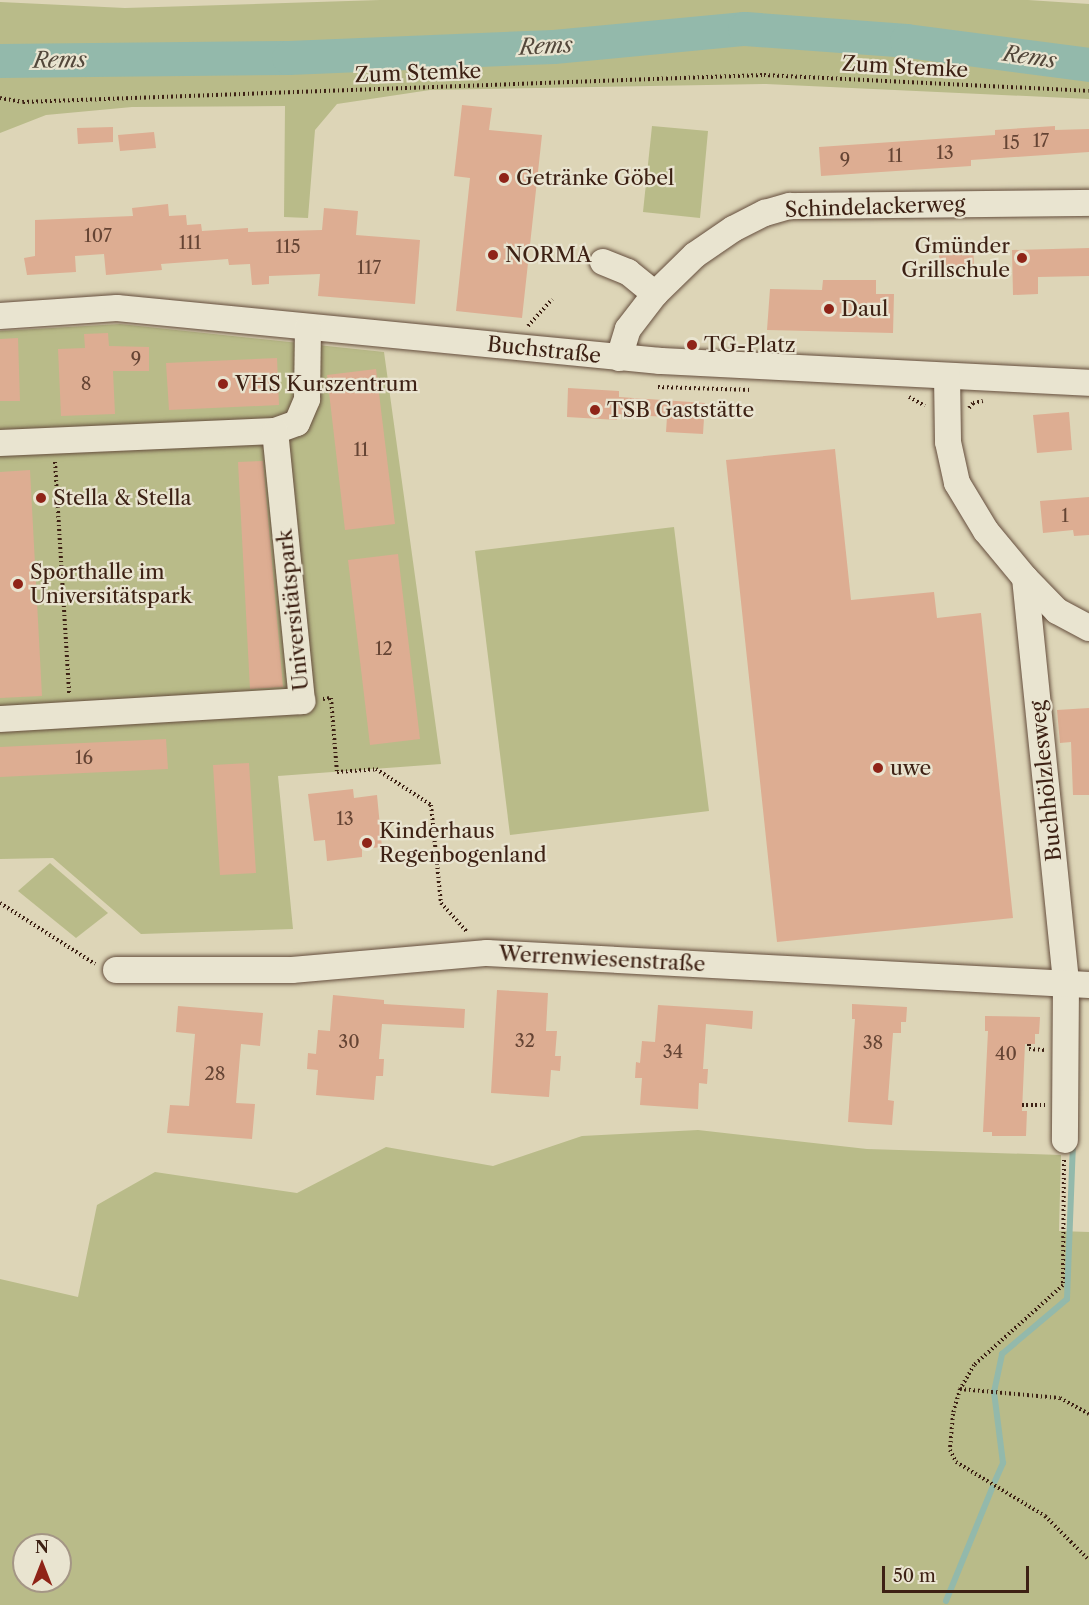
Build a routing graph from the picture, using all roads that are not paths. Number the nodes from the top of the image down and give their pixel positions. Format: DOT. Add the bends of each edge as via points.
graph roads {
  1 [pos="1089,203"];
  2 [pos="603,262"];
  3 [pos="655,294"];
  4 [pos="0,315"];
  5 [pos="308,327"];
  6 [pos="619,358"];
  7 [pos="947,376"];
  8 [pos="1089,383"];
  9 [pos="275,431"];
  10 [pos="0,443"];
  11 [pos="1025,578"];
  12 [pos="1089,628"];
  13 [pos="0,719"];
  14 [pos="116,970"];
  15 [pos="1078,984"];
  16 [pos="1065,1140"];
  1 -- 3 [label="street, Schindelackerweg" via="790,206 733,229 694,255"];
  2 -- 3 [label="street" via="628,272"];
  3 -- 6 [label="street, Schindelackerweg" via="628,329"];
  4 -- 5 [label="street, Buchstraße" via="117,308"];
  5 -- 6 [label="street, Buchstraße"];
  5 -- 9 [label="street" via="307,399 297,423"];
  6 -- 7 [label="street, Buchstraße"];
  7 -- 8 [label="street, Buchstraße"];
  7 -- 11 [label="street" via="948,442 957,483 986,531"];
  9 -- 10 [label="street"];
  9 -- 13 [label="street, Universitätspark" via="302,701"];
  11 -- 12 [label="street" via="1057,611"];
  11 -- 15 [label="street, Buchhölzlesweg"];
  14 -- 15 [label="street, Werrenwiesenstraße" via="292,970 487,953"];
  15 -- 16 [label="street, Buchhölzlesweg"];
}
